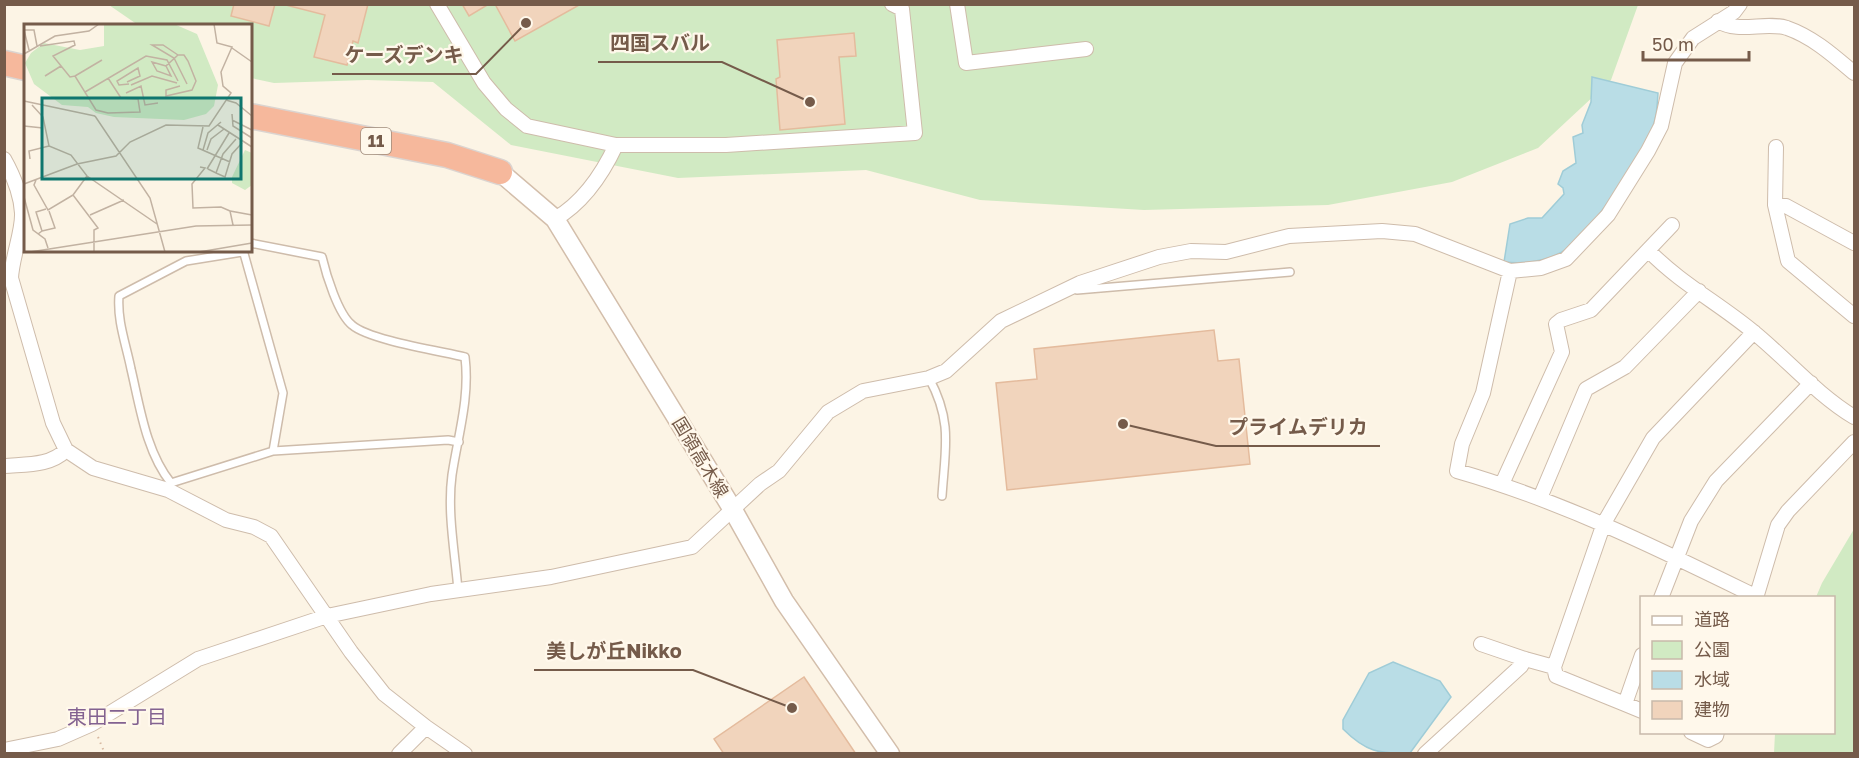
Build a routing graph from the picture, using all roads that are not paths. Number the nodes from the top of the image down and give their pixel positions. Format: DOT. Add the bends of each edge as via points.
graph roads {
  1 [pos="437,4"];
  2 [pos="892,4"];
  3 [pos="957,4"];
  4 [pos="1740,4"];
  5 [pos="1718,21"];
  6 [pos="1086,49"];
  7 [pos="4,63"];
  8 [pos="24,68"];
  9 [pos="1854,73"];
  10 [pos="252,116"];
  11 [pos="616,145"];
  12 [pos="1776,147"];
  13 [pos="4,159"];
  14 [pos="500,172"];
  15 [pos="1775,205"];
  16 [pos="555,219"];
  17 [pos="1672,225"];
  18 [pos="252,243"];
  19 [pos="1854,243"];
  20 [pos="1649,251"];
  21 [pos="236,252"];
  22 [pos="242,252"];
  23 [pos="1510,271"];
  24 [pos="1290,272"];
  25 [pos="8,278"];
  26 [pos="1062,291"];
  27 [pos="1699,291"];
  28 [pos="1854,316"];
  29 [pos="1754,332"];
  30 [pos="929,378"];
  31 [pos="1811,383"];
  32 [pos="1854,415"];
  33 [pos="459,441"];
  34 [pos="1854,442"];
  35 [pos="66,450"];
  36 [pos="273,451"];
  37 [pos="4,466"];
  38 [pos="1502,484"];
  39 [pos="169,486"];
  40 [pos="942,496"];
  41 [pos="1540,498"];
  42 [pos="733,510"];
  43 [pos="1604,523"];
  44 [pos="1675,557"];
  45 [pos="458,590"];
  46 [pos="1661,596"];
  47 [pos="1754,596"];
  48 [pos="1756,596"];
  49 [pos="327,616"];
  50 [pos="1481,644"];
  51 [pos="1640,658"];
  52 [pos="1526,659"];
  53 [pos="1554,667"];
  54 [pos="1625,704"];
  55 [pos="1640,711"];
  56 [pos="426,727"];
  57 [pos="1695,734"];
  58 [pos="1716,734"];
  59 [pos="4,750"];
  60 [pos="399,753"];
  61 [pos="465,753"];
  62 [pos="890,753"];
  63 [pos="1425,753"];
  1 -- 11 [label="street" via="483,83 506,110 527,126"];
  2 -- 11 [label="street" via="902,9 915,133 726,145"];
  3 -- 6 [label="street" via="966,63"];
  4 -- 5 [label="street"];
  5 -- 9 [label="street" via="1728,27 1786,28 1819,45"];
  5 -- 23 [label="street" via="1693,38 1675,63 1661,126 1608,214 1566,259 1541,268"];
  7 -- 8 [label="highway"];
  10 -- 14 [label="highway, 11" via="447,154"];
  11 -- 16 [label="street" via="603,173 572,209"];
  12 -- 15 [label="street"];
  13 -- 25 [label="street" via="14,178 22,214"];
  14 -- 16 [label="main road, 国領高木線"];
  15 -- 19 [label="street" via="1786,206"];
  15 -- 28 [label="street" via="1788,261"];
  16 -- 42 [label="main road, 国領高木線"];
  17 -- 20 [label="street"];
  18 -- 33 [label="lane" via="322,256 339,305 351,324 366,333 465,357 467,375"];
  20 -- 27 [label="street"];
  20 -- 38 [label="street" via="1591,310 1556,324 1562,352"];
  21 -- 39 [label="lane" via="186,261 119,296 117,314 140,413"];
  22 -- 36 [label="lane" via="283,393"];
  23 -- 26 [label="street" via="1414,234 1382,231 1289,236 1226,252 1191,251 1159,256"];
  23 -- 38 [label="street" via="1483,393 1462,444 1457,471"];
  24 -- 26 [label="lane"];
  25 -- 35 [label="street" via="53,423"];
  26 -- 30 [label="street" via="1001,321 946,371"];
  27 -- 29 [label="street"];
  27 -- 41 [label="street" via="1625,367 1586,389"];
  29 -- 31 [label="street"];
  29 -- 43 [label="street" via="1653,438"];
  30 -- 40 [label="lane" via="940,398 946,422"];
  30 -- 42 [label="street" via="863,391 828,412 779,471"];
  31 -- 32 [label="street"];
  31 -- 44 [label="street" via="1716,481 1691,521"];
  33 -- 36 [label="lane"];
  33 -- 45 [label="lane" via="451,504"];
  34 -- 48 [label="street" via="1778,525"];
  35 -- 37 [label="street" via="46,462"];
  35 -- 39 [label="street" via="93,468"];
  36 -- 39 [label="lane"];
  38 -- 41 [label="street"];
  39 -- 49 [label="street" via="226,520 271,536"];
  41 -- 43 [label="street"];
  42 -- 45 [label="street" via="692,547 551,577"];
  42 -- 62 [label="main road, 国領高木線" via="784,601"];
  43 -- 44 [label="street"];
  43 -- 53 [label="street"];
  44 -- 46 [label="street"];
  44 -- 47 [label="street"];
  45 -- 49 [label="street"];
  49 -- 56 [label="street" via="384,693"];
  49 -- 59 [label="street" via="198,659 92,724 58,739"];
  50 -- 52 [label="street"];
  51 -- 54 [label="street"];
  52 -- 53 [label="street"];
  52 -- 63 [label="street"];
  53 -- 54 [label="street" via="1556,676"];
  54 -- 55 [label="street"];
  56 -- 60 [label="street"];
  56 -- 61 [label="street"];
  57 -- 58 [label="street" via="1708,740"];
}
